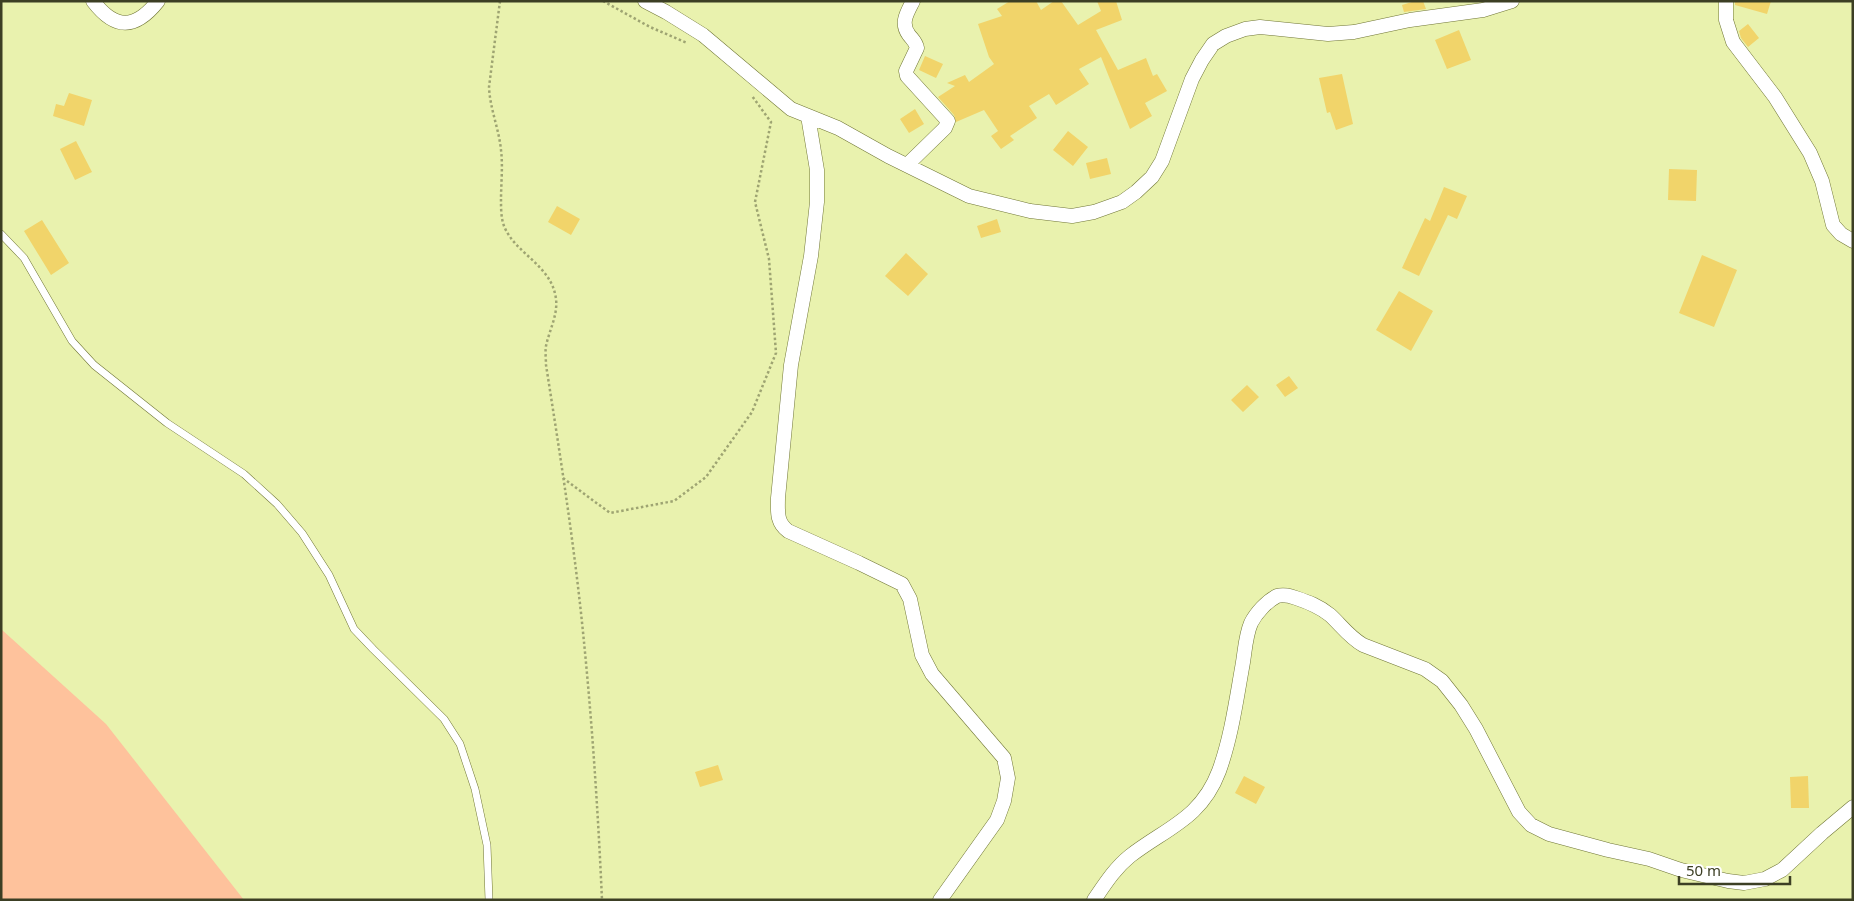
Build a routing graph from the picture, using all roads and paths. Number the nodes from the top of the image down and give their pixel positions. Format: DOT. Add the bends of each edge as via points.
graph roads {
  1 [pos="93,1"];
  2 [pos="158,1"];
  3 [pos="500,1"];
  4 [pos="603,1"];
  5 [pos="645,1"];
  6 [pos="913,1"];
  7 [pos="1512,1"];
  8 [pos="1726,1"];
  9 [pos="690,44"];
  10 [pos="748,90"];
  11 [pos="808,116"];
  12 [pos="907,165"];
  13 [pos="1,234"];
  14 [pos="1853,241"];
  15 [pos="563,478"];
  16 [pos="1853,808"];
  17 [pos="489,900"];
  18 [pos="602,900"];
  19 [pos="940,900"];
  20 [pos="1094,900"];
  1 -- 2 [label="street" via="102,14 125,23 148,14"];
  3 -- 15 [label="path" via="490,101 502,152 503,225 543,270 556,297 557,307 546,347 546,365"];
  4 -- 9 [label="path"];
  5 -- 11 [label="street" via="702,36 790,109"];
  6 -- 12 [label="street" via="903,23 917,48 906,71 907,76 948,121 945,128"];
  7 -- 12 [label="street" via="1483,10 1365,30 1328,34 1260,27 1226,36 1213,44 1192,79 1158,169 1128,198 1094,212 1072,216 1003,205 957,191"];
  8 -- 14 [label="street" via="1726,20 1733,42 1776,97 1810,153 1822,181 1833,225"];
  10 -- 15 [label="path" via="771,122 755,202 769,258 776,353 752,412 706,476 674,501 610,513"];
  11 -- 12 [label="street" via="838,128"];
  11 -- 19 [label="street" via="818,170 818,202 789,382 778,519 788,531 902,584 910,599 922,655 932,674 1004,758 1008,778 997,820"];
  13 -- 17 [label="lane" via="24,258 72,341 94,365 168,423 244,474 277,504 302,533 329,575 354,629 444,719 460,744 475,789 487,845"];
  15 -- 18 [label="path" via="587,670 596,769"];
  16 -- 20 [label="street" via="1782,870 1765,879 1744,883 1689,872 1549,834 1531,825 1519,812 1462,704 1442,681 1425,669 1355,641 1320,608 1291,596 1280,596 1256,614 1248,632 1227,742 1220,769 1207,796 1184,820 1130,856 1110,876"];
}
